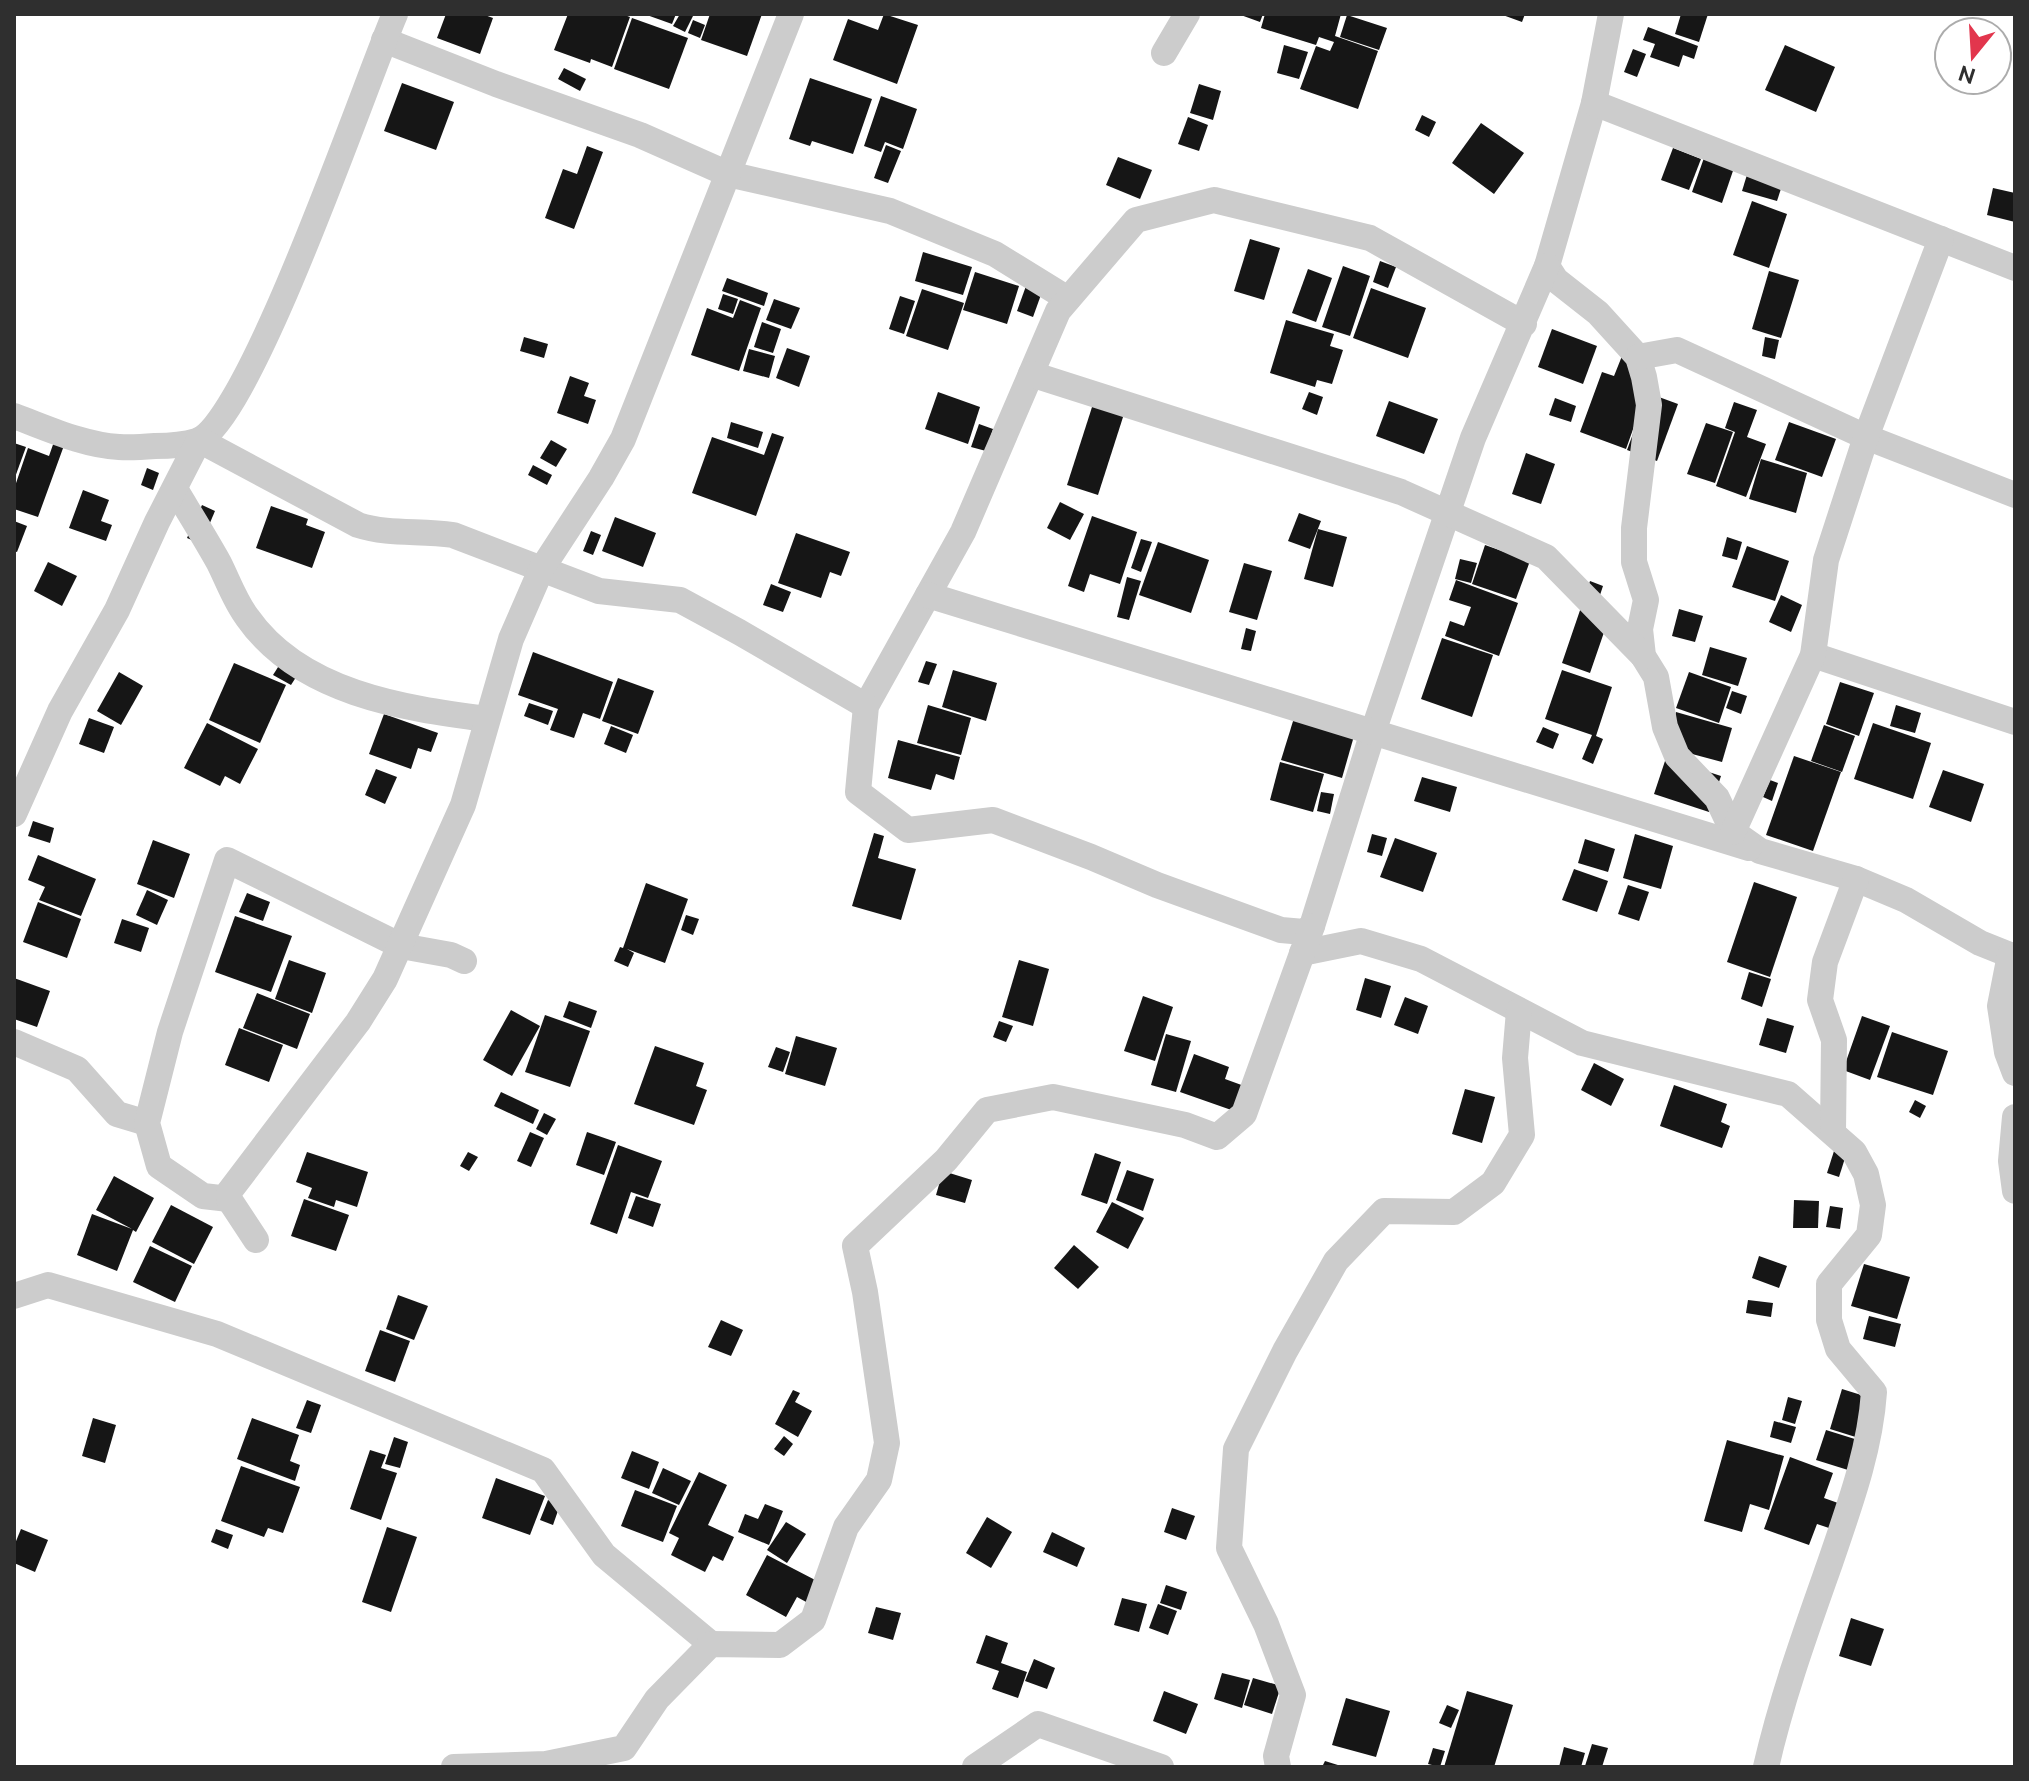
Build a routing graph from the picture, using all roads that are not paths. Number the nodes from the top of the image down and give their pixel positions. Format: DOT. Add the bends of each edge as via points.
graph roads {
  1 [pos="395,14"];
  2 [pos="791,14"];
  3 [pos="1187,14"];
  4 [pos="1611,14"];
  5 [pos="384,40"];
  6 [pos="1164,53"];
  7 [pos="1594,103"];
  8 [pos="728,174"];
  9 [pos="1941,239"];
  10 [pos="1547,266"];
  11 [pos="2015,268"];
  12 [pos="1068,299"];
  13 [pos="1524,324"];
  14 [pos="1638,357"];
  15 [pos="1031,374"];
  16 [pos="14,416"];
  17 [pos="1866,437"];
  18 [pos="199,440"];
  19 [pos="175,489"];
  20 [pos="2015,495"];
  21 [pos="1449,514"];
  22 [pos="541,570"];
  23 [pos="928,595"];
  24 [pos="1813,655"];
  25 [pos="1643,656"];
  26 [pos="866,706"];
  27 [pos="487,719"];
  28 [pos="2015,722"];
  29 [pos="1373,732"];
  30 [pos="14,814"];
  31 [pos="1733,832"];
  32 [pos="1760,851"];
  33 [pos="1856,879"];
  34 [pos="1312,926"];
  35 [pos="401,946"];
  36 [pos="1302,953"];
  37 [pos="2012,956"];
  38 [pos="464,961"];
  39 [pos="1519,1011"];
  40 [pos="14,1042"];
  41 [pos="2015,1073"];
  42 [pos="2015,1117"];
  43 [pos="147,1123"];
  44 [pos="1833,1132"];
  45 [pos="2015,1191"];
  46 [pos="229,1199"];
  47 [pos="256,1240"];
  48 [pos="14,1296"];
  49 [pos="711,1644"];
  50 [pos="628,1757"];
  51 [pos="548,1766"];
  52 [pos="454,1767"];
  53 [pos="975,1767"];
  54 [pos="1161,1767"];
  55 [pos="1278,1767"];
  56 [pos="1766,1767"];
  1 -- 5 [label="street"];
  2 -- 8 [label="street"];
  3 -- 6 [label="street"];
  4 -- 7 [label="street"];
  5 -- 8 [label="street" via="640,135"];
  5 -- 18 [label="street" via="266,337 227,412"];
  7 -- 9 [label="street"];
  7 -- 10 [label="street"];
  8 -- 12 [label="street" via="890,211 995,254"];
  8 -- 22 [label="street" via="623,439"];
  9 -- 11 [label="street"];
  9 -- 17 [label="street"];
  10 -- 13 [label="street"];
  10 -- 14 [label="street"];
  12 -- 13 [label="street" via="1136,220 1214,200 1370,238"];
  12 -- 15 [label="street"];
  13 -- 21 [label="street" via="1473,438"];
  14 -- 17 [label="street" via="1677,350"];
  14 -- 25 [label="street" via="1649,405 1634,528 1634,562 1646,600 1640,629"];
  15 -- 21 [label="street" via="1386,487"];
  15 -- 23 [label="street" via="963,532"];
  16 -- 18 [label="street" via="117,447"];
  17 -- 20 [label="street"];
  17 -- 24 [label="street" via="1826,560"];
  18 -- 19 [label="street"];
  18 -- 22 [label="street" via="358,525 379,532 453,535"];
  19 -- 27 [label="street" via="247,617 284,657 332,684 374,699"];
  19 -- 30 [label="street" via="117,610 60,711"];
  21 -- 25 [label="street" via="1546,557"];
  21 -- 29 [label="street"];
  22 -- 26 [label="street" via="599,591 680,600"];
  22 -- 27 [label="street" via="511,639"];
  23 -- 26 [label="street"];
  23 -- 29 [label="street"];
  24 -- 28 [label="street"];
  24 -- 31 [label="street"];
  25 -- 31 [label="street" via="1656,677 1665,727 1677,756 1717,798"];
  26 -- 34 [label="street" via="858,792 908,830 993,820 1281,930 1304,932"];
  27 -- 35 [label="street" via="463,805"];
  29 -- 32 [label="street"];
  29 -- 34 [label="street"];
  31 -- 32 [label="street"];
  32 -- 33 [label="street"];
  33 -- 37 [label="street"];
  33 -- 44 [label="street" via="1825,962 1820,1000 1834,1040"];
  34 -- 36 [label="street"];
  35 -- 38 [label="street"];
  35 -- 43 [label="street" via="227,860 170,1032"];
  35 -- 46 [label="street" via="358,1022 232,1185"];
  36 -- 39 [label="street" via="1361,941 1421,959"];
  36 -- 49 [label="street" via="1244,1114 1217,1137 1185,1125 1053,1097 987,1110 946,1160 855,1246 887,1443 879,1480 846,1527 813,1620 780,1645"];
  37 -- 41 [label="street" via="2000,1006"];
  39 -- 44 [label="street" via="1582,1043 1788,1094"];
  39 -- 55 [label="street" via="1515,1058 1522,1135 1493,1183 1454,1212 1384,1211 1336,1261 1236,1449 1229,1548 1293,1695 1276,1756"];
  40 -- 43 [label="street" via="77,1069 117,1114"];
  42 -- 45 [label="street"];
  43 -- 46 [label="street" via="159,1166 203,1196"];
  44 -- 56 [label="street" via="1854,1152 1873,1205 1869,1235 1829,1284 1829,1320 1838,1349 1874,1392 1871,1430 1779,1708"];
  46 -- 47 [label="street"];
  48 -- 49 [label="street" via="48,1285 217,1334 543,1470 604,1555"];
  49 -- 50 [label="street" via="657,1699"];
  50 -- 51 [label="street"];
  51 -- 52 [label="street"];
  53 -- 54 [label="street" via="1038,1724"];
}
